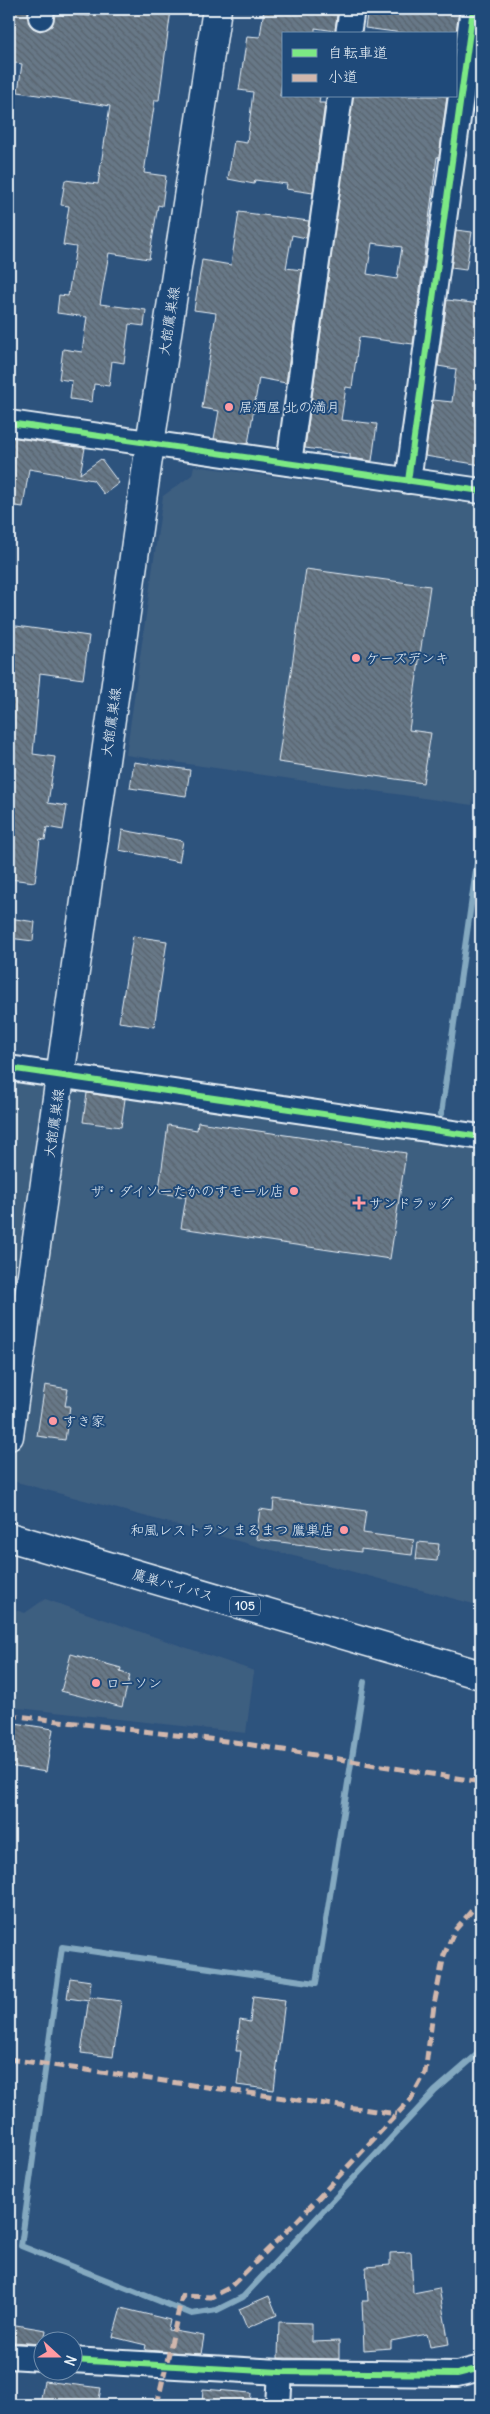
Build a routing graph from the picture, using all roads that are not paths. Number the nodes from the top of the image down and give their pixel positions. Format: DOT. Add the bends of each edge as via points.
graph roads {
  1 [pos="217,9"];
  2 [pos="352,9"];
  3 [pos="473,9"];
  4 [pos="348,32"];
  5 [pos="340,98"];
  6 [pos="9,423"];
  7 [pos="150,444"];
  8 [pos="289,463"];
  9 [pos="408,481"];
  10 [pos="481,491"];
  11 [pos="9,1068"];
  12 [pos="61,1075"];
  13 [pos="481,1137"];
  14 [pos="9,1436"];
  15 [pos="9,1537"];
  16 [pos="481,1675"];
  17 [pos="9,2356"];
  18 [pos="32,2357"];
  19 [pos="82,2361"];
  20 [pos="481,2368"];
  21 [pos="280,2372"];
  22 [pos="278,2405"];
  1 -- 7 [label="main road, 大館鷹巣線"];
  2 -- 4 [label="street"];
  3 -- 9 [label="street"];
  5 -- 8 [label="street"];
  6 -- 7 [label="street"];
  7 -- 8 [label="street"];
  7 -- 12 [label="main road, 大館鷹巣線"];
  8 -- 9 [label="street"];
  9 -- 10 [label="street"];
  11 -- 12 [label="street"];
  12 -- 13 [label="street"];
  12 -- 14 [label="main road, 大館鷹巣線"];
  15 -- 16 [label="main road, 鷹巣バイパス / 105"];
  17 -- 18 [label="street"];
  19 -- 21 [label="street"];
  20 -- 21 [label="street" via="457,2374"];
  21 -- 22 [label="street"];
}
